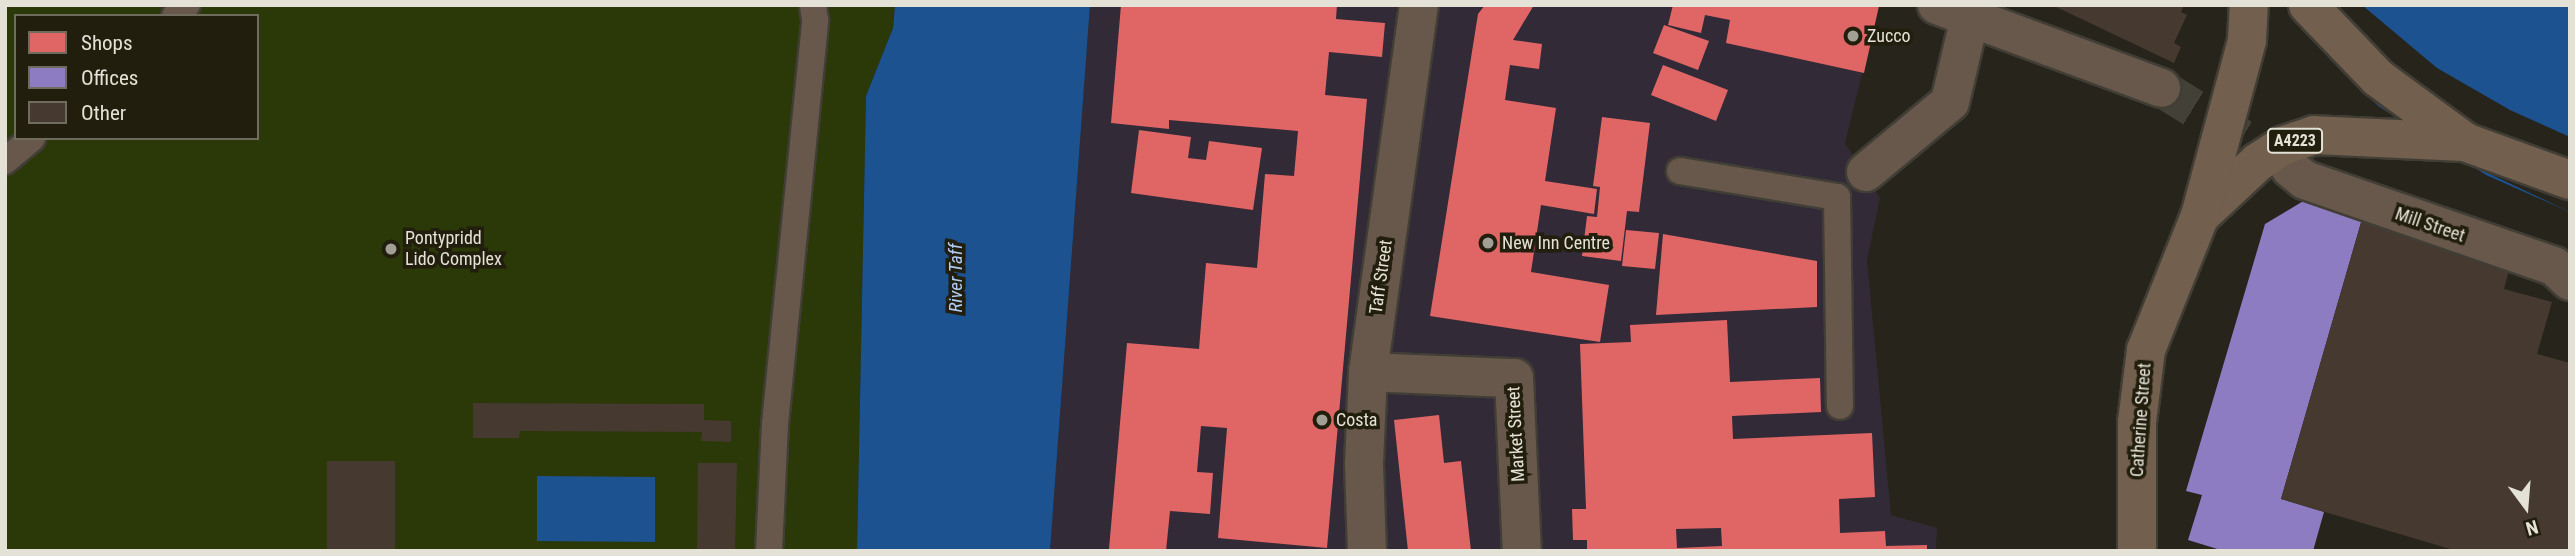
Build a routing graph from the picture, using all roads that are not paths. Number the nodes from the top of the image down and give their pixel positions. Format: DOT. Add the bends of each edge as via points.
graph roads {
  1 [pos="813,5"];
  2 [pos="1419,5"];
  3 [pos="2249,5"];
  4 [pos="2308,5"];
  5 [pos="1954,11"];
  6 [pos="2161,88"];
  7 [pos="30,140"];
  8 [pos="2465,142"];
  9 [pos="5,161"];
  10 [pos="2290,168"];
  11 [pos="1680,171"];
  12 [pos="1866,172"];
  13 [pos="2563,184"];
  14 [pos="1837,197"];
  15 [pos="2200,216"];
  16 [pos="2570,281"];
  17 [pos="1368,372"];
  18 [pos="1840,406"];
  19 [pos="769,551"];
  20 [pos="1367,551"];
  21 [pos="1522,551"];
  22 [pos="2137,551"];
  1 -- 19 [label="lane" via="775,424"];
  2 -- 17 [label="street, Taff Street"];
  3 -- 15 [label="main road, Catherine Street / A4223" via="2248,40"];
  4 -- 8 [label="main road" via="2378,78"];
  5 -- 6 [label="street"];
  5 -- 12 [label="street" via="1950,102"];
  7 -- 9 [label="lane"];
  8 -- 13 [label="main road"];
  8 -- 15 [label="main road, Catherine Street / A4223" via="2314,135 2284,145 2258,162"];
  10 -- 16 [label="street, Mill Street" via="2317,184 2554,266"];
  11 -- 14 [label="lane"];
  12 -- 14 [label="lane"];
  14 -- 18 [label="lane"];
  15 -- 22 [label="main road, Catherine Street / A4223" via="2146,350 2137,422"];
  17 -- 20 [label="street, Taff Street"];
  17 -- 21 [label="street, Market Street" via="1514,378"];
}
